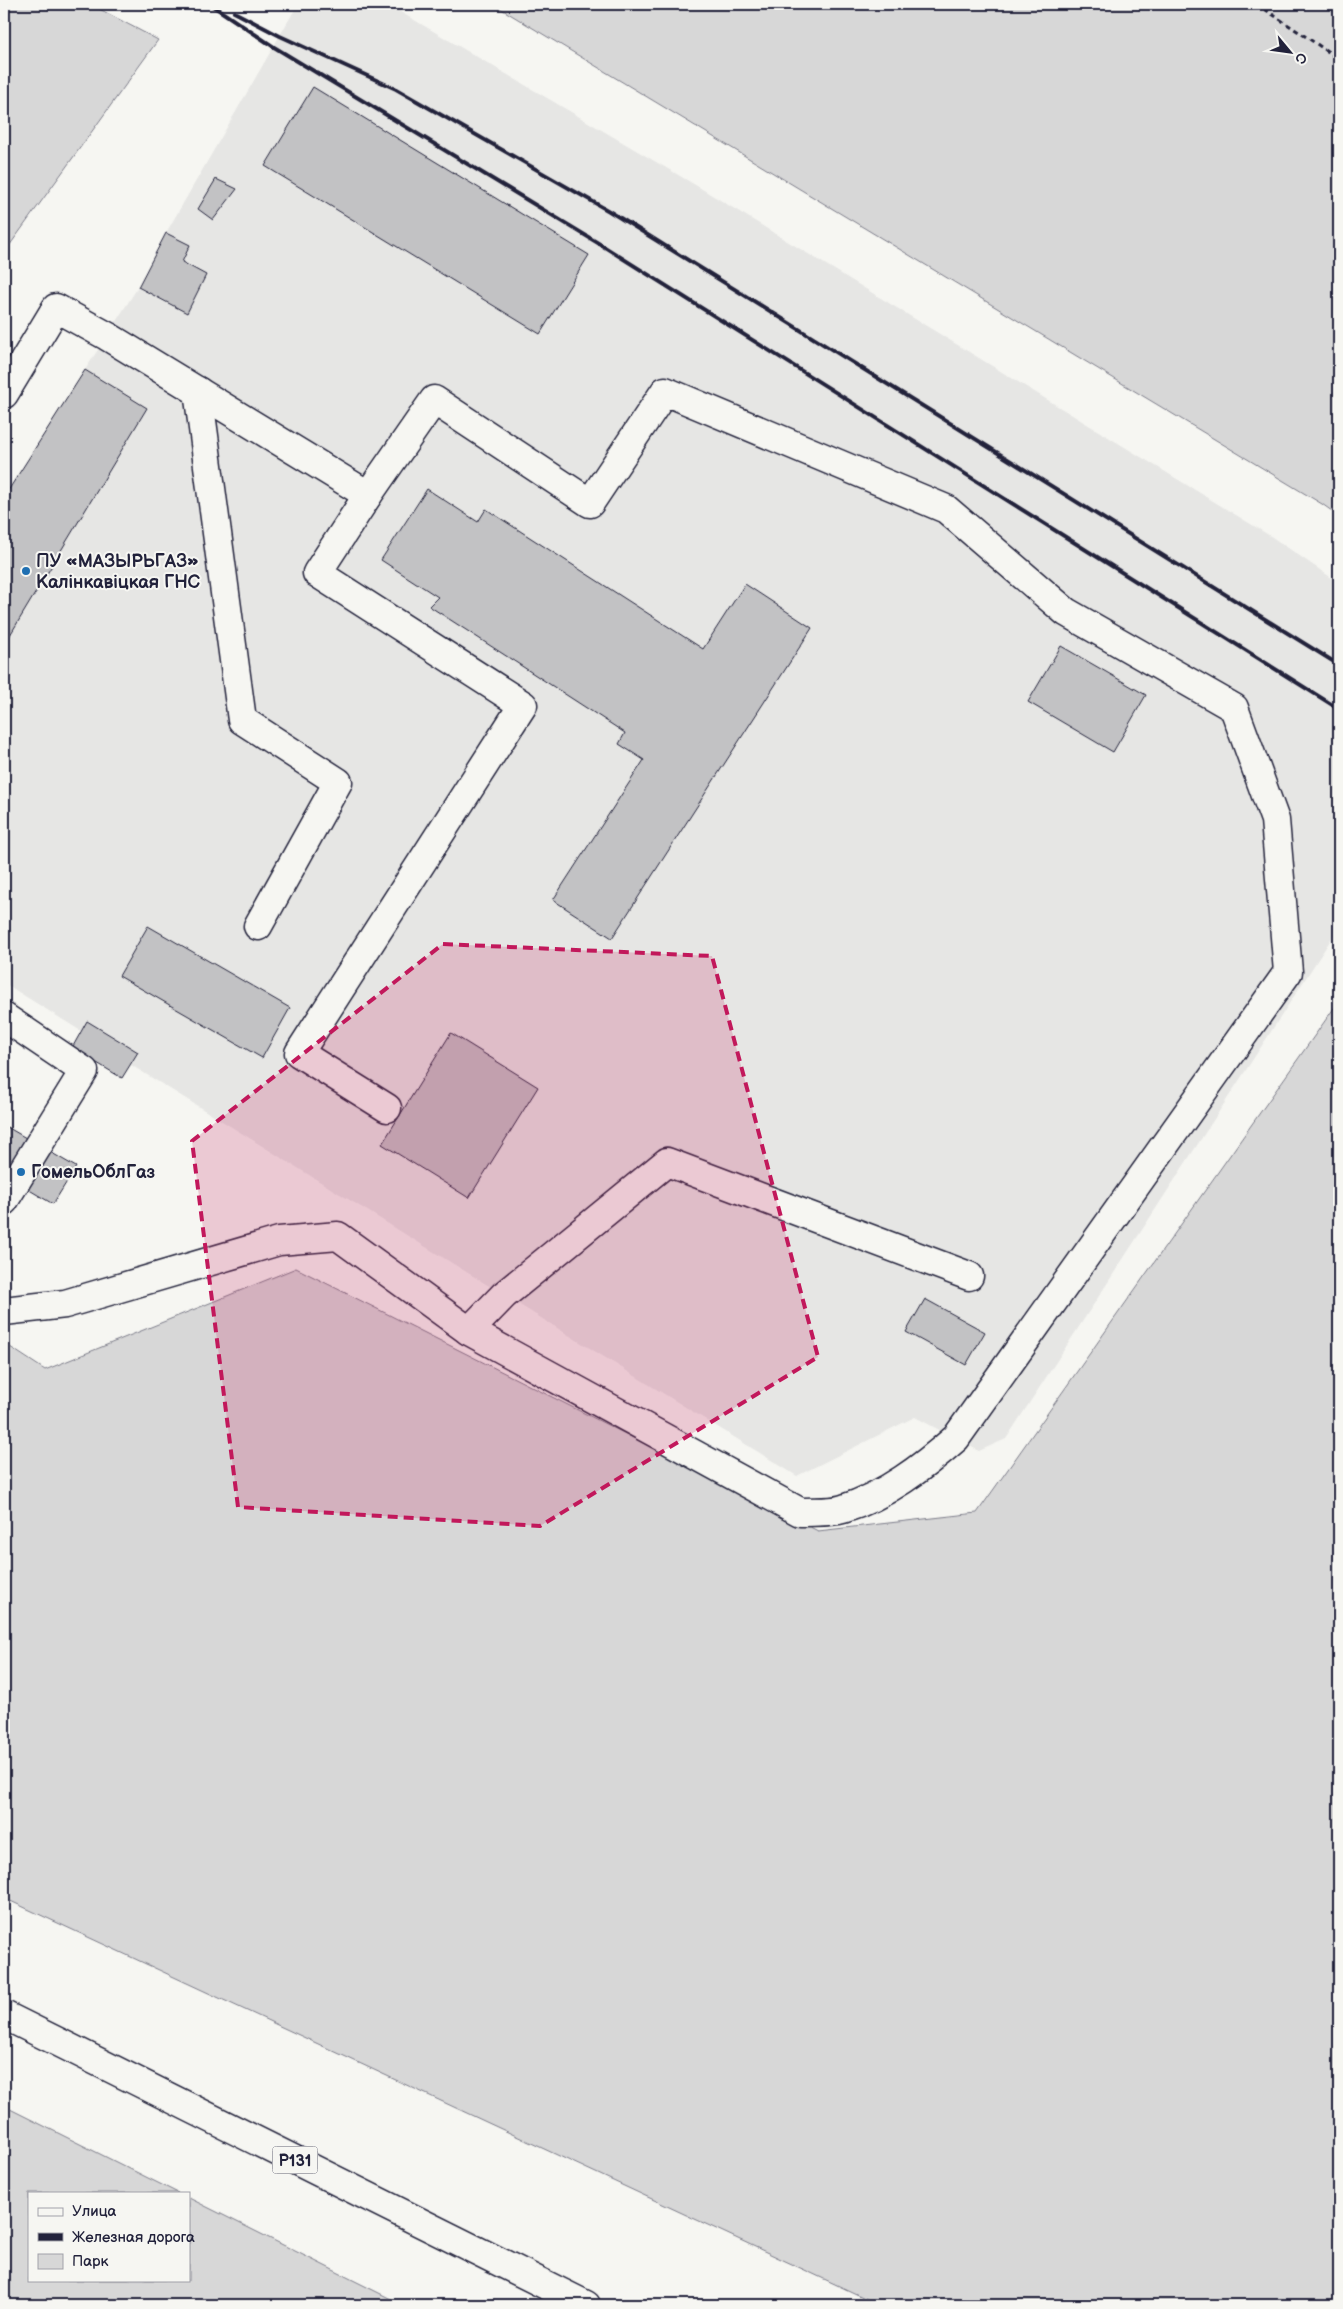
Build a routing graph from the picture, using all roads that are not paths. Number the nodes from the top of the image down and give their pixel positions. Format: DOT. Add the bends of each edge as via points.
graph roads {
  1 [pos="198,391"];
  2 [pos="4,394"];
  3 [pos="368,495"];
  4 [pos="258,926"];
  5 [pos="4,1017"];
  6 [pos="387,1108"];
  7 [pos="4,1201"];
  8 [pos="968,1276"];
  9 [pos="4,1311"];
  10 [pos="469,1331"];
  11 [pos="4,2015"];
  12 [pos="586,2305"];
  1 -- 2 [label="main road" via="56,308"];
  1 -- 3 [label="main road"];
  1 -- 4 [label="main road" via="242,720 338,782"];
  3 -- 6 [label="main road" via="316,573 523,705 299,1054"];
  3 -- 10 [label="main road" via="434,400 590,503 665,391 946,509 1066,612 1234,708 1275,820 1288,972 956,1438 881,1494 841,1510 800,1512"];
  5 -- 7 [label="main road" via="84,1071"];
  8 -- 10 [label="main road" via="667,1162 504,1295"];
  9 -- 10 [label="main road" via="65,1304 279,1241 338,1236"];
  11 -- 12 [label="main road, Р131"];
}
